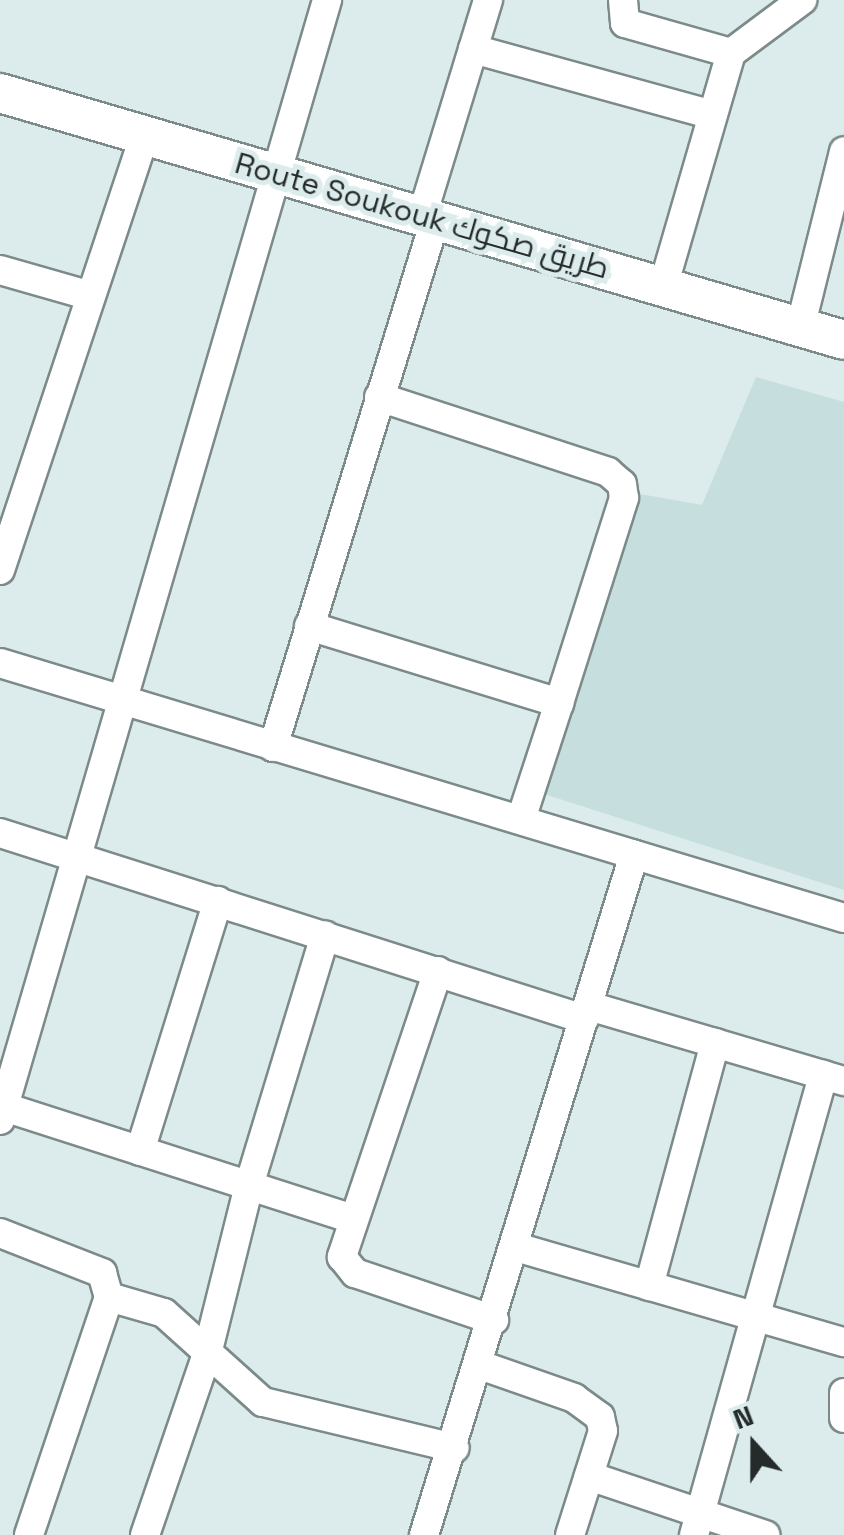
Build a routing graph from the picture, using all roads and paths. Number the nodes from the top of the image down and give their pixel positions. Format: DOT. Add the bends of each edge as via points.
graph roads {
  1 [pos="327,0"];
  2 [pos="488,0"];
  3 [pos="623,0"];
  4 [pos="802,0"];
  5 [pos="473,49"];
  6 [pos="731,53"];
  7 [pos="0,92"];
  8 [pos="709,114"];
  9 [pos="145,135"];
  10 [pos="844,150"];
  11 [pos="278,174"];
  12 [pos="428,218"];
  13 [pos="0,270"];
  14 [pos="662,287"];
  15 [pos="88,295"];
  16 [pos="800,328"];
  17 [pos="844,340"];
  18 [pos="379,397"];
  19 [pos="8,515"];
  20 [pos="0,570"];
  21 [pos="309,626"];
  22 [pos="0,663"];
  23 [pos="123,702"];
  24 [pos="559,703"];
  25 [pos="274,747"];
  26 [pos="522,816"];
  27 [pos="0,833"];
  28 [pos="634,854"];
  29 [pos="76,861"];
  30 [pos="218,901"];
  31 [pos="844,918"];
  32 [pos="325,935"];
  33 [pos="438,972"];
  34 [pos="586,1012"];
  35 [pos="715,1043"];
  36 [pos="834,1078"];
  37 [pos="2,1113"];
  38 [pos="140,1150"];
  39 [pos="248,1189"];
  40 [pos="352,1219"];
  41 [pos="0,1233"];
  42 [pos="516,1247"];
  43 [pos="649,1286"];
  44 [pos="108,1298"];
  45 [pos="756,1317"];
  46 [pos="494,1320"];
  47 [pos="844,1342"];
  48 [pos="207,1354"];
  49 [pos="480,1365"];
  50 [pos="844,1392"];
  51 [pos="844,1418"];
  52 [pos="455,1448"];
  53 [pos="589,1476"];
  54 [pos="696,1524"];
  55 [pos="30,1535"];
  56 [pos="144,1535"];
  57 [pos="424,1535"];
  58 [pos="570,1535"];
  59 [pos="765,1535"];
  1 -- 11 [label="street"];
  2 -- 5 [label="street"];
  3 -- 6 [label="street" via="625,23"];
  4 -- 6 [label="street"];
  5 -- 8 [label="street"];
  5 -- 12 [label="street"];
  6 -- 8 [label="street"];
  7 -- 9 [label="street, Route Soukouk طريق صكوك"];
  8 -- 14 [label="street"];
  9 -- 11 [label="street, Route Soukouk طريق صكوك"];
  9 -- 15 [label="street"];
  10 -- 16 [label="street"];
  11 -- 12 [label="street, Route Soukouk طريق صكوك"];
  11 -- 23 [label="street"];
  12 -- 14 [label="street, Route Soukouk طريق صكوك"];
  12 -- 18 [label="street"];
  13 -- 15 [label="street"];
  14 -- 16 [label="street, Route Soukouk طريق صكوك"];
  15 -- 19 [label="street"];
  16 -- 17 [label="street, Route Soukouk طريق صكوك"];
  18 -- 21 [label="street"];
  18 -- 24 [label="street" via="608,472 622,484 624,498"];
  19 -- 20 [label="street"];
  21 -- 24 [label="street"];
  21 -- 25 [label="street"];
  22 -- 23 [label="street"];
  23 -- 25 [label="street"];
  23 -- 29 [label="street"];
  24 -- 26 [label="street"];
  25 -- 26 [label="street"];
  26 -- 28 [label="street"];
  27 -- 29 [label="street"];
  28 -- 31 [label="street"];
  28 -- 34 [label="street"];
  29 -- 30 [label="street"];
  29 -- 37 [label="street"];
  30 -- 32 [label="street"];
  30 -- 38 [label="street"];
  32 -- 33 [label="street"];
  32 -- 39 [label="street"];
  33 -- 34 [label="street"];
  33 -- 40 [label="street"];
  34 -- 35 [label="street"];
  34 -- 42 [label="street"];
  35 -- 36 [label="street"];
  35 -- 43 [label="street"];
  36 -- 45 [label="street"];
  37 -- 38 [label="street"];
  38 -- 39 [label="street"];
  39 -- 40 [label="street"];
  39 -- 48 [label="street"];
  40 -- 46 [label="street" via="342,1257 355,1272"];
  41 -- 44 [label="street" via="102,1272"];
  42 -- 43 [label="street"];
  42 -- 46 [label="street"];
  43 -- 45 [label="street"];
  44 -- 48 [label="street" via="164,1313"];
  44 -- 55 [label="street"];
  45 -- 47 [label="street"];
  45 -- 54 [label="street"];
  46 -- 49 [label="street"];
  48 -- 52 [label="street" via="263,1402"];
  48 -- 56 [label="street"];
  49 -- 52 [label="street"];
  49 -- 53 [label="street" via="591,1406 603,1431"];
  50 -- 51 [label="street"];
  52 -- 57 [label="street"];
  53 -- 54 [label="street"];
  53 -- 58 [label="street"];
  54 -- 59 [label="street"];
}
